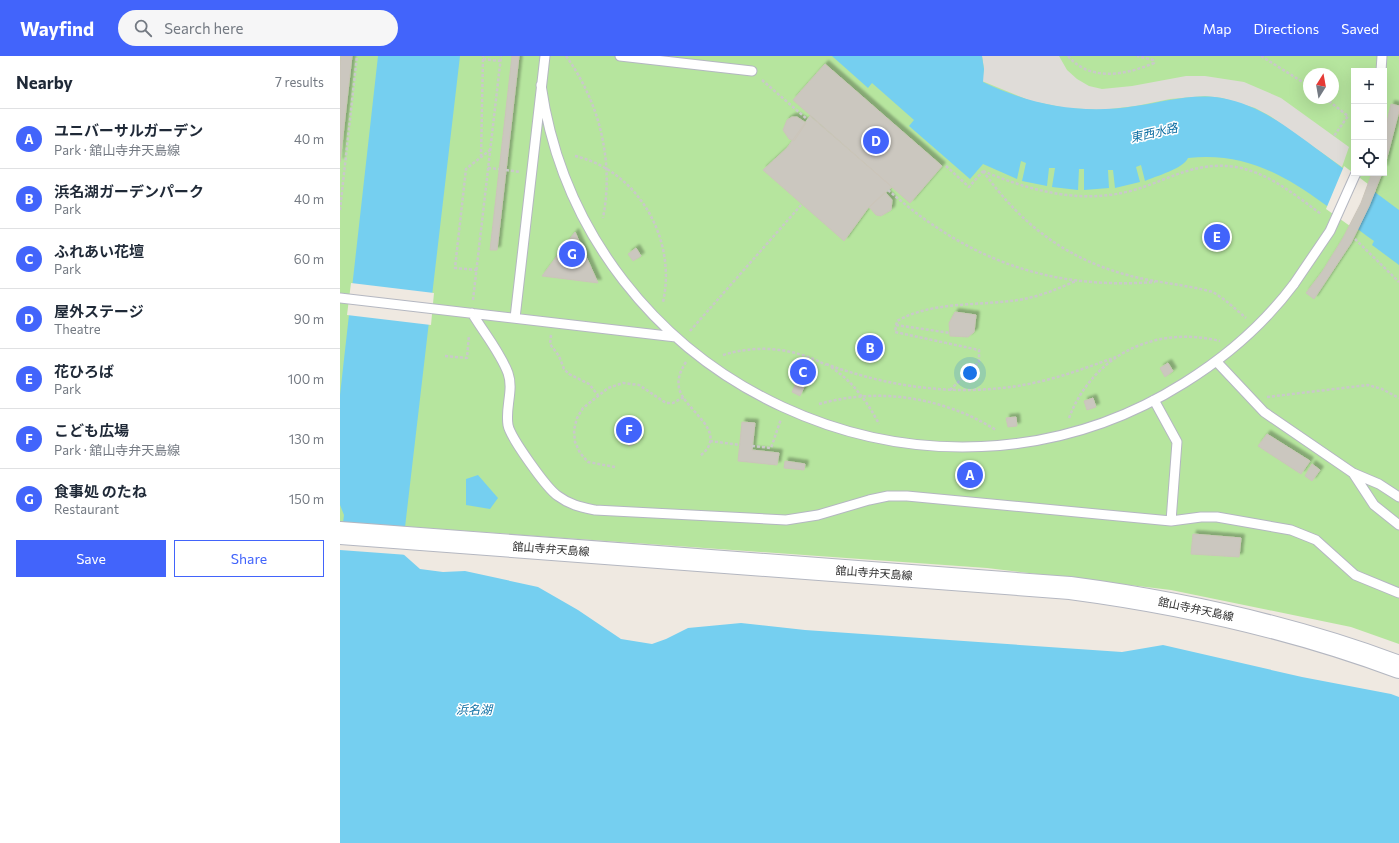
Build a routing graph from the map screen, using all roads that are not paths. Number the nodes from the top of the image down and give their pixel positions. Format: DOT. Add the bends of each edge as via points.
graph roads {
  1 [pos="545,56"];
  2 [pos="620,56"];
  3 [pos="1382,56"];
  4 [pos="1381,68"];
  5 [pos="752,71"];
  6 [pos="541,86"];
  7 [pos="1355,176"];
  8 [pos="340,298"];
  9 [pos="472,313"];
  10 [pos="515,318"];
  11 [pos="678,339"];
  12 [pos="1216,361"];
  13 [pos="1154,400"];
  14 [pos="1352,473"];
  15 [pos="1399,497"];
  16 [pos="1171,521"];
  17 [pos="1399,525"];
  18 [pos="340,533"];
  19 [pos="1399,593"];
  20 [pos="1399,666"];
  1 -- 6 [label="lane"];
  2 -- 5 [label="lane"];
  3 -- 4 [label="lane"];
  6 -- 10 [label="lane"];
  6 -- 11 [label="lane" via="549,126 572,194 597,242 627,285"];
  7 -- 12 [label="lane, bridge" via="1330,231 1294,284 1256,327"];
  8 -- 9 [label="lane"];
  9 -- 10 [label="lane"];
  9 -- 16 [label="lane" via="508,375 510,393 506,410 508,427 515,442 556,495 574,506 595,510 786,520 818,515 875,499 907,496"];
  10 -- 11 [label="lane"];
  11 -- 13 [label="lane" via="736,383 784,408 840,430 914,444 952,447 1014,443 1065,434 1102,423"];
  12 -- 13 [label="lane"];
  12 -- 14 [label="lane" via="1264,412"];
  13 -- 16 [label="lane" via="1176,442"];
  14 -- 15 [label="lane" via="1379,484"];
  14 -- 17 [label="lane" via="1374,505"];
  16 -- 19 [label="lane" via="1217,517 1291,530 1316,540 1355,575"];
  18 -- 20 [label="main road, 舘山寺弁天島線" via="1070,588 1148,599 1224,615 1337,645"];
}
